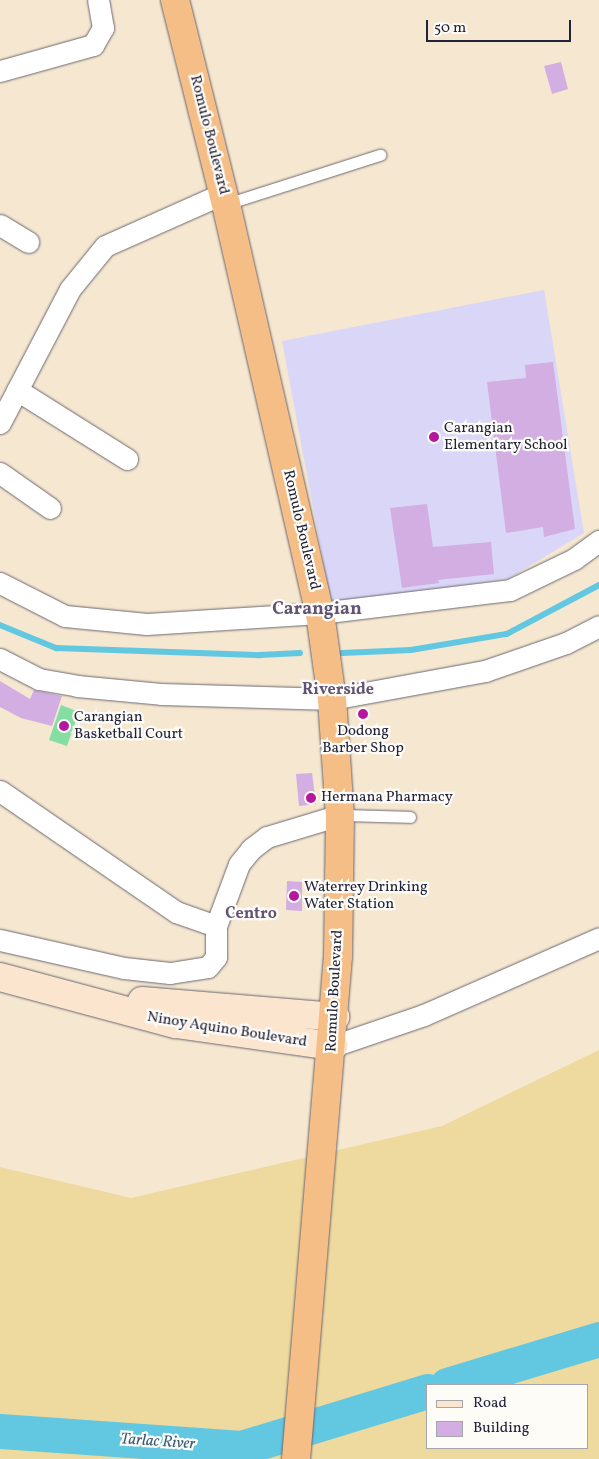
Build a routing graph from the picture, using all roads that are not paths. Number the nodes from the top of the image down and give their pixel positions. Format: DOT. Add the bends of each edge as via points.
graph roads {
  1 [pos="98,0"];
  2 [pos="174,0"];
  3 [pos="0,71"];
  4 [pos="380,155"];
  5 [pos="225,199"];
  6 [pos="0,225"];
  7 [pos="28,242"];
  8 [pos="17,390"];
  9 [pos="0,423"];
  10 [pos="127,459"];
  11 [pos="0,473"];
  12 [pos="50,508"];
  13 [pos="599,541"];
  14 [pos="0,583"];
  15 [pos="320,612"];
  16 [pos="599,626"];
  17 [pos="0,659"];
  18 [pos="332,698"];
  19 [pos="0,791"];
  20 [pos="340,815"];
  21 [pos="410,817"];
  22 [pos="216,926"];
  23 [pos="599,938"];
  24 [pos="0,940"];
  25 [pos="0,977"];
  26 [pos="94,1002"];
  27 [pos="335,1017"];
  28 [pos="332,1056"];
  29 [pos="296,1459"];
  1 -- 3 [label="street" via="103,28 93,45"];
  2 -- 5 [label="highway, Romulo Boulevard"];
  4 -- 5 [label="lane"];
  5 -- 8 [label="street" via="105,246 70,289"];
  5 -- 15 [label="highway, Romulo Boulevard"];
  6 -- 7 [label="street"];
  8 -- 9 [label="street"];
  8 -- 10 [label="street"];
  11 -- 12 [label="street"];
  13 -- 15 [label="street" via="574,559 510,590"];
  14 -- 15 [label="street" via="65,616 147,624"];
  15 -- 18 [label="highway, Romulo Boulevard"];
  16 -- 18 [label="street" via="566,643 485,671"];
  17 -- 18 [label="street" via="38,679 77,686 161,694"];
  18 -- 20 [label="highway, Romulo Boulevard"];
  19 -- 22 [label="street" via="176,912"];
  20 -- 21 [label="lane"];
  20 -- 22 [label="street" via="267,837 251,849 240,864"];
  20 -- 27 [label="highway, Romulo Boulevard"];
  22 -- 24 [label="street" via="216,957 208,967 170,974 124,968"];
  23 -- 28 [label="street"];
  25 -- 26 [label="main road, Ninoy Aquino Boulevard"];
  26 -- 27 [label="main road, Ninoy Aquino Boulevard" via="122,999"];
  26 -- 28 [label="main road, Ninoy Aquino Boulevard" via="176,1024"];
  27 -- 28 [label="highway, Romulo Boulevard"];
  28 -- 29 [label="highway, Romulo Boulevard"];
}
